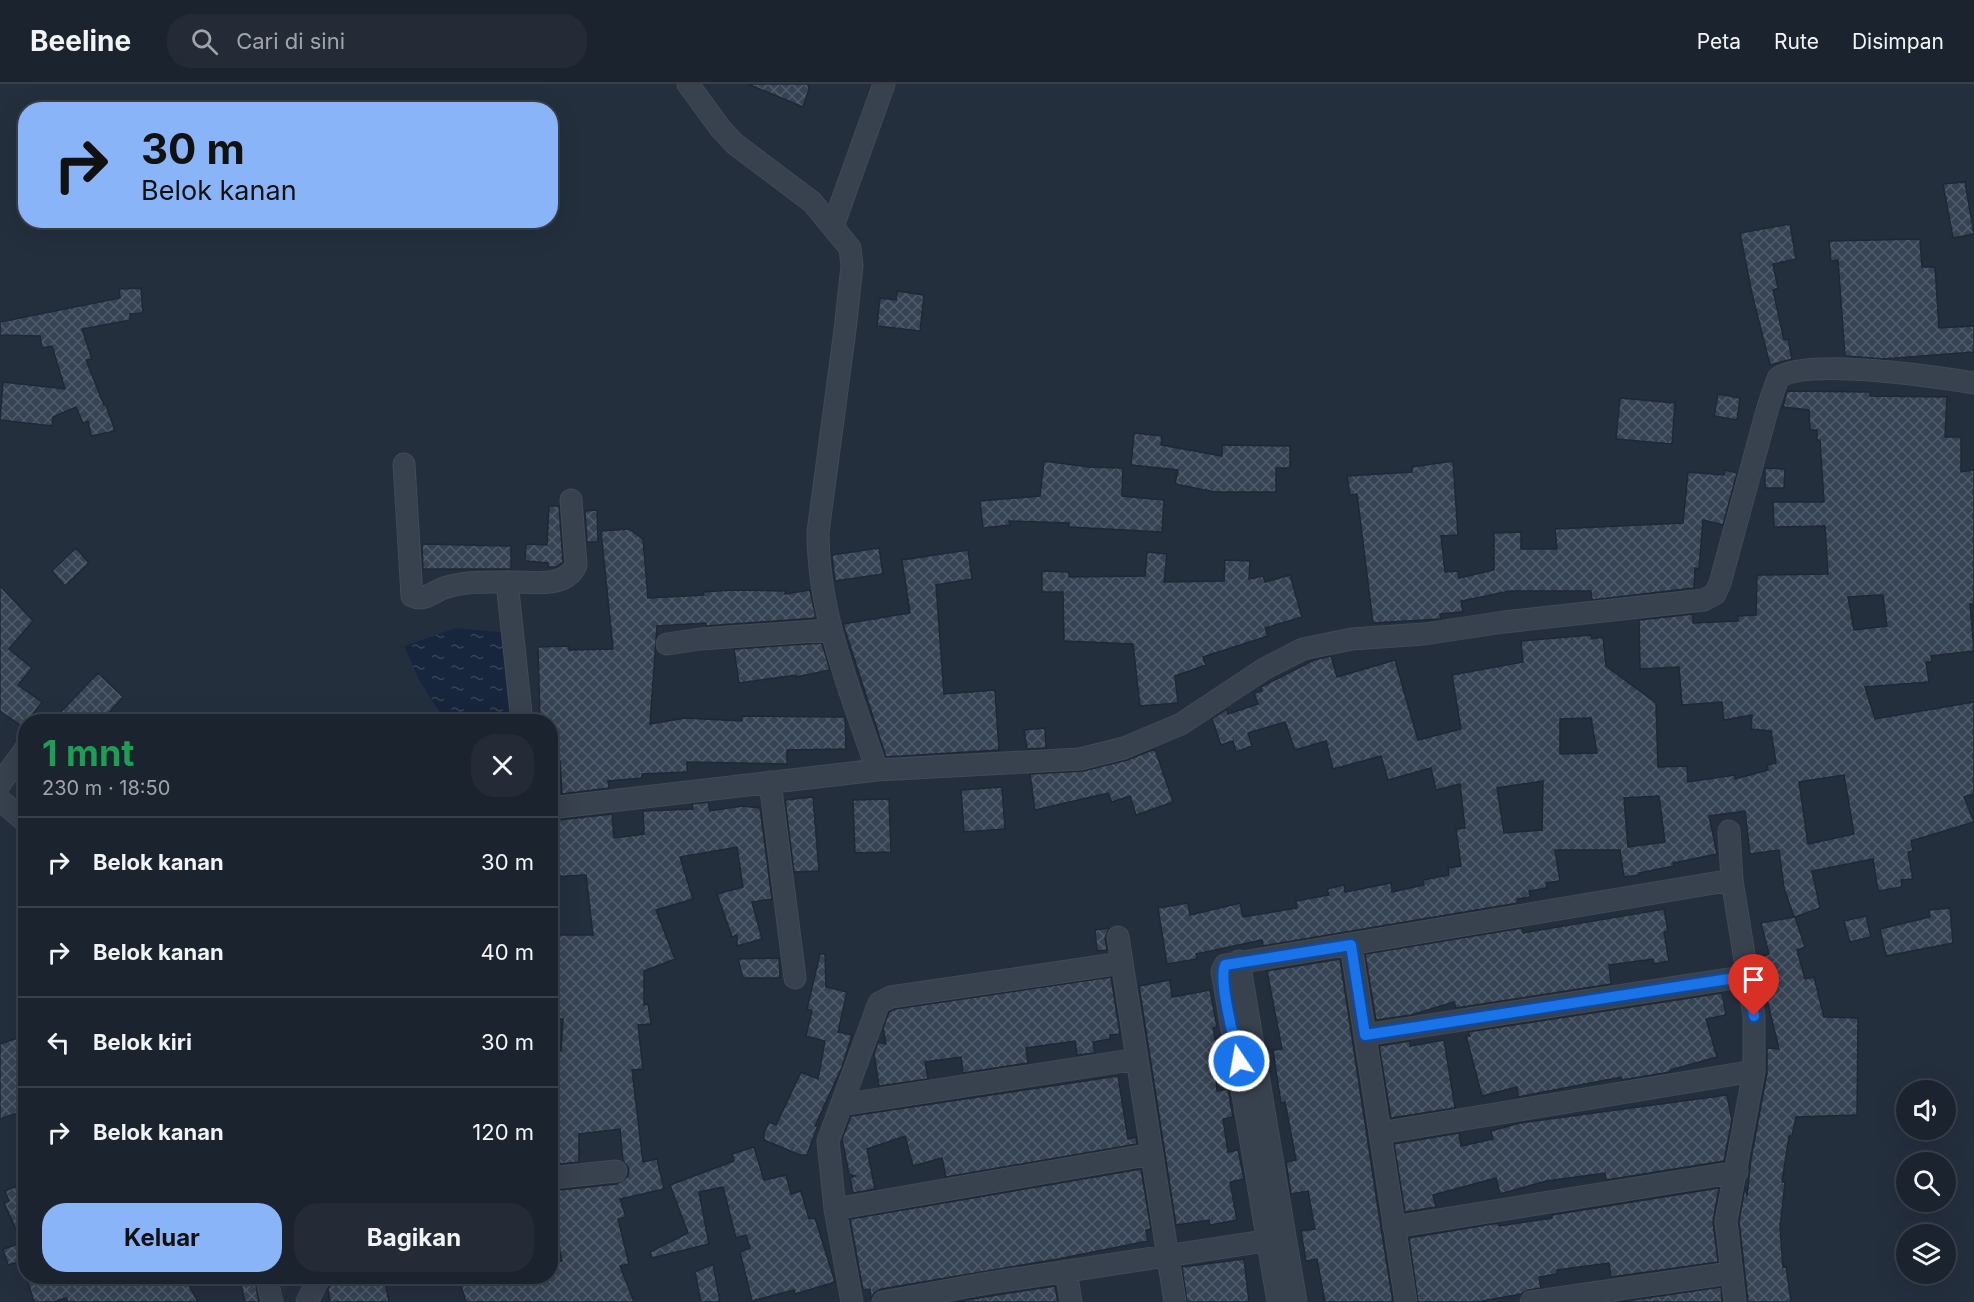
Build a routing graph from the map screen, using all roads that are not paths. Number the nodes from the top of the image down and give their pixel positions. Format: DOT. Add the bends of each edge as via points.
graph roads {
  1 [pos="688,84"];
  2 [pos="884,84"];
  3 [pos="833,226"];
  4 [pos="1974,383"];
  5 [pos="404,464"];
  6 [pos="571,500"];
  7 [pos="507,582"];
  8 [pos="830,630"];
  9 [pos="667,644"];
  10 [pos="521,714"];
  11 [pos="18,759"];
  12 [pos="877,770"];
  13 [pos="770,782"];
  14 [pos="0,784"];
  15 [pos="0,800"];
  16 [pos="558,807"];
  17 [pos="18,815"];
  18 [pos="1729,831"];
  19 [pos="1732,880"];
  20 [pos="1118,937"];
  21 [pos="1351,945"];
  22 [pos="1122,963"];
  23 [pos="1748,976"];
  24 [pos="795,978"];
  25 [pos="1365,1035"];
  26 [pos="1137,1059"];
  27 [pos="1754,1071"];
  28 [pos="841,1105"];
  29 [pos="1380,1133"];
  30 [pos="1152,1154"];
  31 [pos="616,1171"];
  32 [pos="1737,1172"];
  33 [pos="558,1177"];
  34 [pos="835,1209"];
  35 [pos="1394,1227"];
  36 [pos="1277,1239"];
  37 [pos="1168,1256"];
  38 [pos="1066,1271"];
  39 [pos="1730,1273"];
  40 [pos="268,1284"];
  41 [pos="316,1284"];
  42 [pos="272,1302"];
  43 [pos="307,1302"];
  44 [pos="852,1302"];
  45 [pos="883,1302"];
  46 [pos="1071,1302"];
  47 [pos="1175,1302"];
  48 [pos="1278,1302"];
  49 [pos="1296,1302"];
  50 [pos="1406,1302"];
  51 [pos="1531,1302"];
  52 [pos="1735,1302"];
  1 -- 3 [label="street" via="735,144 812,202"];
  2 -- 3 [label="street"];
  3 -- 8 [label="street" via="850,248 852,266 818,532 818,563"];
  4 -- 12 [label="street" via="1924,375 1822,369 1778,378 1720,583 1715,594 1704,600 1342,641 1303,649 1264,669 1181,724 1103,754 1080,759"];
  5 -- 7 [label="street" via="412,596 424,598 469,582"];
  6 -- 7 [label="street" via="576,565 572,574 562,581"];
  7 -- 10 [label="street"];
  8 -- 9 [label="street"];
  8 -- 12 [label="street"];
  11 -- 14 [label="street"];
  12 -- 13 [label="street"];
  13 -- 16 [label="street"];
  13 -- 24 [label="street"];
  15 -- 17 [label="street"];
  18 -- 19 [label="street"];
  19 -- 21 [label="street"];
  19 -- 23 [label="street"];
  20 -- 22 [label="street"];
  21 -- 25 [label="street"];
  21 -- 36 [label="street" via="1239,961 1225,965 1222,971"];
  22 -- 26 [label="street"];
  22 -- 28 [label="street" via="884,1000 874,1014"];
  23 -- 25 [label="street"];
  23 -- 27 [label="street" via="1754,1016"];
  25 -- 29 [label="street"];
  26 -- 28 [label="street"];
  26 -- 30 [label="street"];
  27 -- 29 [label="street"];
  27 -- 32 [label="street"];
  28 -- 34 [label="street" via="828,1141"];
  29 -- 35 [label="street"];
  30 -- 34 [label="street"];
  30 -- 37 [label="street"];
  31 -- 33 [label="street"];
  32 -- 35 [label="street"];
  32 -- 39 [label="street" via="1726,1221"];
  34 -- 44 [label="street"];
  35 -- 50 [label="street"];
  36 -- 37 [label="street"];
  36 -- 48 [label="street"];
  36 -- 49 [label="street"];
  37 -- 38 [label="street"];
  37 -- 47 [label="street"];
  38 -- 45 [label="street"];
  38 -- 46 [label="street"];
  39 -- 51 [label="street"];
  39 -- 52 [label="street"];
  40 -- 42 [label="street"];
  41 -- 43 [label="street"];
}
